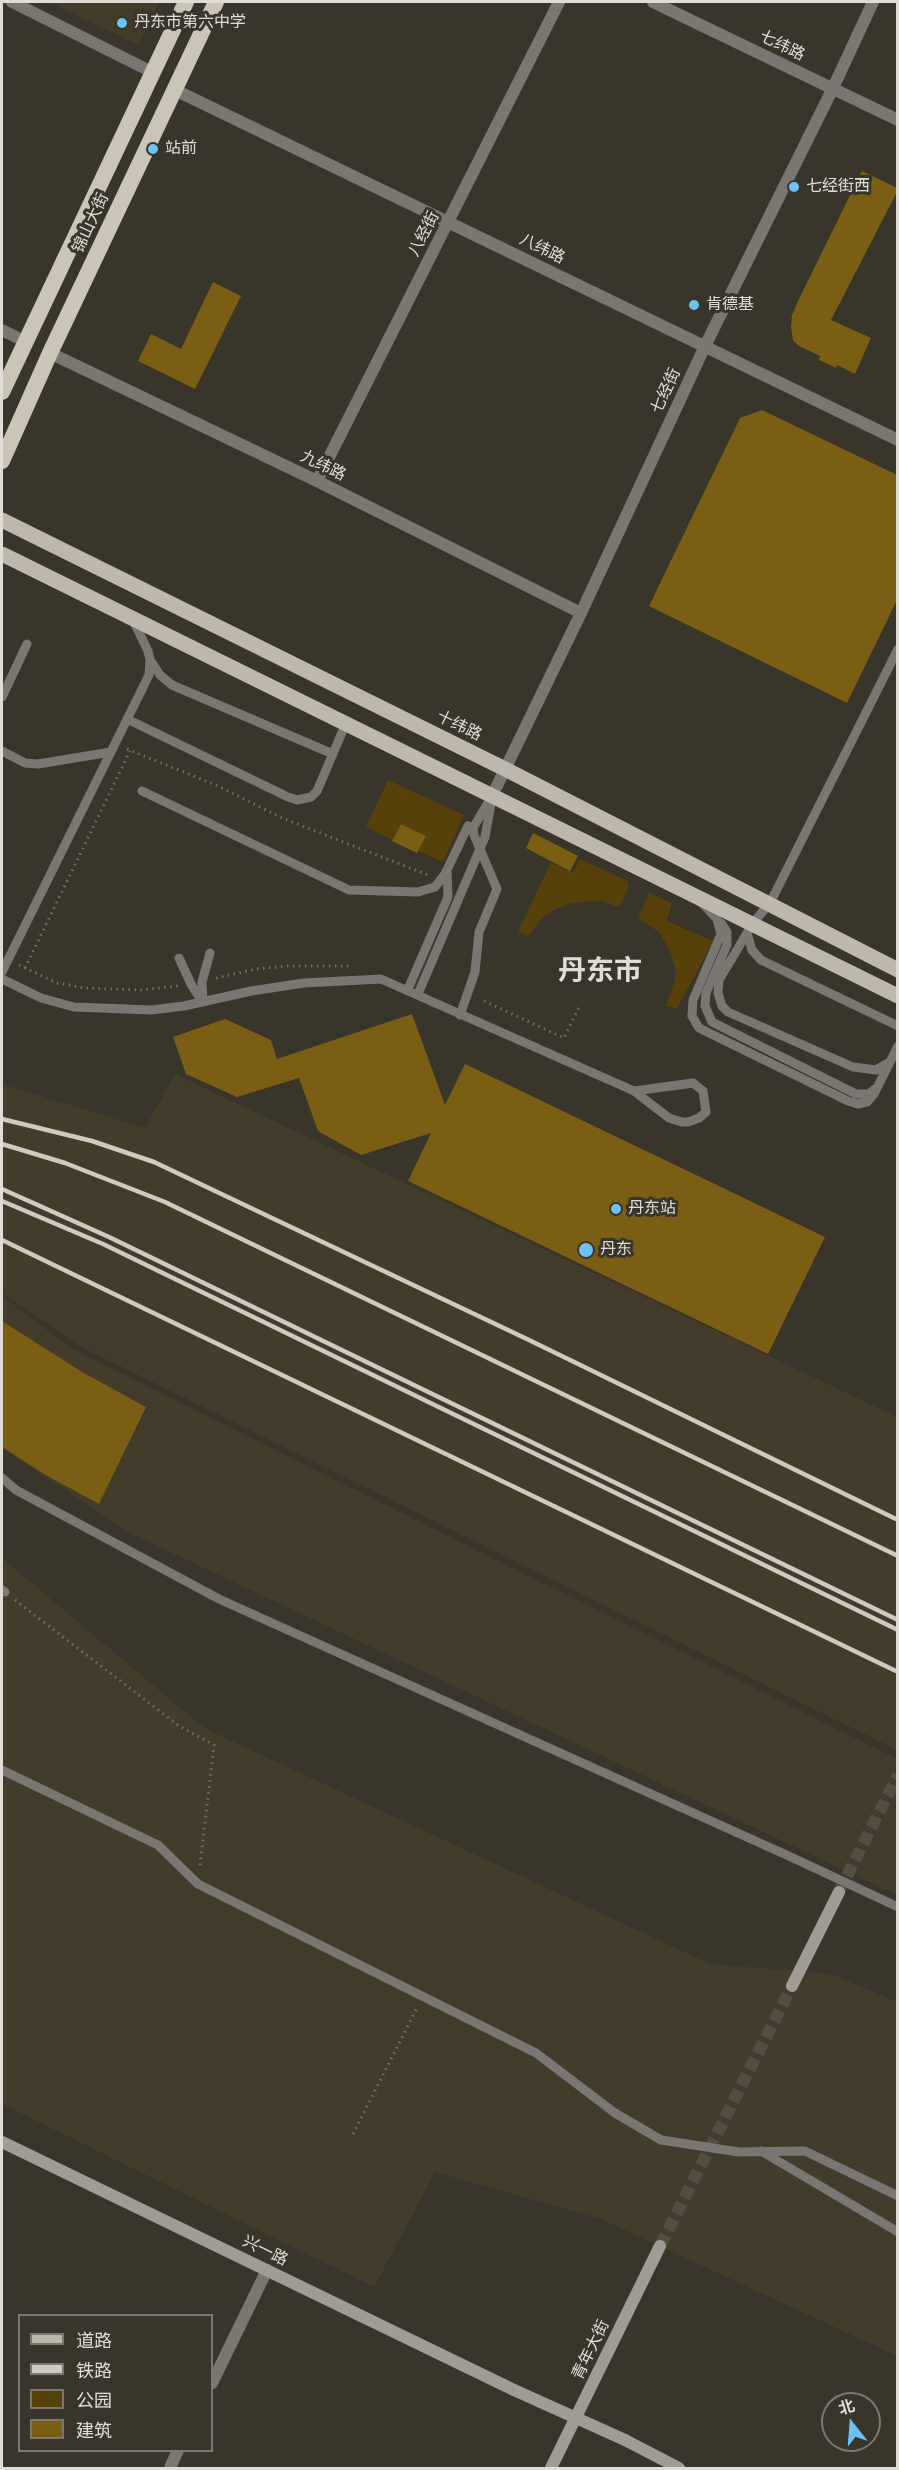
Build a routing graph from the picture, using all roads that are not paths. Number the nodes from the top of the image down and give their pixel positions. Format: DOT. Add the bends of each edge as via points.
graph roads {
  1 [pos="12,2"];
  2 [pos="186,2"];
  3 [pos="216,2"];
  4 [pos="559,2"];
  5 [pos="652,2"];
  6 [pos="873,2"];
  7 [pos="153,72"];
  8 [pos="833,88"];
  9 [pos="173,89"];
  10 [pos="897,120"];
  11 [pos="449,222"];
  12 [pos="2,330"];
  13 [pos="24,341"];
  14 [pos="705,346"];
  15 [pos="50,353"];
  16 [pos="2,392"];
  17 [pos="897,440"];
  18 [pos="2,461"];
  19 [pos="317,481"];
  20 [pos="2,520"];
  21 [pos="2,554"];
  22 [pos="581,613"];
  23 [pos="132,618"];
  24 [pos="27,644"];
  25 [pos="897,649"];
  26 [pos="150,660"];
  27 [pos="2,697"];
  28 [pos="127,719"];
  29 [pos="346,723"];
  30 [pos="112,750"];
  31 [pos="2,751"];
  32 [pos="333,754"];
  33 [pos="505,769"];
  34 [pos="142,791"];
  35 [pos="492,796"];
  36 [pos="473,828"];
  37 [pos="480,847"];
  38 [pos="447,870"];
  39 [pos="694,894"];
  40 [pos="770,903"];
  41 [pos="717,919"];
  42 [pos="750,928"];
  43 [pos="210,953"];
  44 [pos="179,958"];
  45 [pos="897,970"];
  46 [pos="2,972"];
  47 [pos="2,979"];
  48 [pos="408,989"];
  49 [pos="418,994"];
  50 [pos="897,996"];
  51 [pos="203,1002"];
  52 [pos="460,1015"];
  53 [pos="897,1026"];
  54 [pos="897,1046"];
  55 [pos="890,1062"];
  56 [pos="880,1084"];
  57 [pos="634,1091"];
  58 [pos="2,1478"];
  59 [pos="2,1770"];
  60 [pos="839,1892"];
  61 [pos="897,1908"];
  62 [pos="792,1986"];
  63 [pos="2,2142"];
  64 [pos="761,2151"];
  65 [pos="897,2196"];
  66 [pos="897,2232"];
  67 [pos="660,2246"];
  68 [pos="267,2270"];
  69 [pos="213,2381"];
  70 [pos="178,2452"];
  71 [pos="170,2469"];
  72 [pos="551,2469"];
  73 [pos="679,2469"];
  1 -- 7 [label="street"];
  2 -- 7 [label="highway, 锦山大街"];
  3 -- 9 [label="highway, 锦山大街"];
  4 -- 11 [label="street, 八经街"];
  5 -- 8 [label="street, 七纬路"];
  6 -- 8 [label="street, 七经街"];
  7 -- 13 [label="highway, 锦山大街"];
  8 -- 10 [label="street, 七纬路"];
  8 -- 14 [label="street, 七经街"];
  9 -- 11 [label="street, 八纬路"];
  9 -- 15 [label="highway, 锦山大街"];
  11 -- 14 [label="street, 八纬路"];
  11 -- 19 [label="street, 八经街"];
  12 -- 13 [label="street"];
  13 -- 16 [label="highway, 锦山大街"];
  14 -- 17 [label="street, 八纬路"];
  14 -- 22 [label="street, 七经街"];
  15 -- 18 [label="highway, 锦山大街"];
  15 -- 19 [label="street, 九纬路"];
  19 -- 22 [label="street, 九纬路"];
  20 -- 33 [label="main road, 十纬路"];
  21 -- 23 [label="main road"];
  22 -- 33 [label="street, 七经街"];
  23 -- 26 [label="lane"];
  23 -- 29 [label="main road"];
  24 -- 27 [label="lane"];
  25 -- 40 [label="lane"];
  26 -- 28 [label="lane" via="149,675"];
  26 -- 32 [label="lane" via="172,685"];
  28 -- 30 [label="lane"];
  28 -- 32 [label="lane" via="293,799 315,794"];
  29 -- 32 [label="lane"];
  29 -- 35 [label="main road"];
  30 -- 31 [label="lane" via="38,764"];
  30 -- 46 [label="lane"];
  33 -- 35 [label="street, 七经街"];
  33 -- 40 [label="main road, 十纬路"];
  34 -- 38 [label="lane" via="349,890 424,890 435,886"];
  35 -- 36 [label="lane"];
  35 -- 37 [label="lane"];
  35 -- 39 [label="main road"];
  36 -- 37 [label="lane"];
  36 -- 38 [label="lane" via="468,826"];
  37 -- 49 [label="lane"];
  37 -- 52 [label="lane" via="497,889 479,932 475,972"];
  38 -- 48 [label="lane" via="448,897"];
  39 -- 41 [label="lane"];
  39 -- 42 [label="main road"];
  40 -- 42 [label="lane"];
  40 -- 45 [label="main road, 十纬路"];
  41 -- 56 [label="lane" via="726,929 728,940 706,993 705,1006 712,1022 856,1094 869,1094"];
  41 -- 56 [label="lane" via="720,938 693,1000 692,1017 699,1028 852,1103 867,1102"];
  42 -- 50 [label="main road"];
  42 -- 53 [label="lane" via="752,950 761,960"];
  42 -- 55 [label="lane" via="719,980 719,999 724,1010 853,1067 876,1070"];
  43 -- 51 [label="lane" via="202,982"];
  44 -- 51 [label="lane"];
  47 -- 51 [label="lane" via="41,998 89,1009 151,1010"];
  48 -- 49 [label="lane"];
  48 -- 51 [label="lane" via="381,979 359,979 275,987"];
  49 -- 52 [label="lane"];
  52 -- 57 [label="lane"];
  54 -- 55 [label="lane"];
  55 -- 56 [label="lane"];
  57 -- 57 [label="lane" via="675,1121 694,1120 706,1112 704,1091 696,1084"];
  58 -- 61 [label="lane" via="16,1490 219,1599"];
  59 -- 64 [label="lane" via="158,1845 198,1884 536,2053 615,2113 661,2140 739,2152"];
  60 -- 62 [label="main road"];
  63 -- 68 [label="main road, 兴一路"];
  64 -- 65 [label="lane" via="806,2151"];
  64 -- 66 [label="lane"];
  67 -- 72 [label="main road, 青年大街"];
  68 -- 69 [label="street"];
  68 -- 73 [label="main road, 兴一路, bridge"];
  70 -- 71 [label="street"];
}
